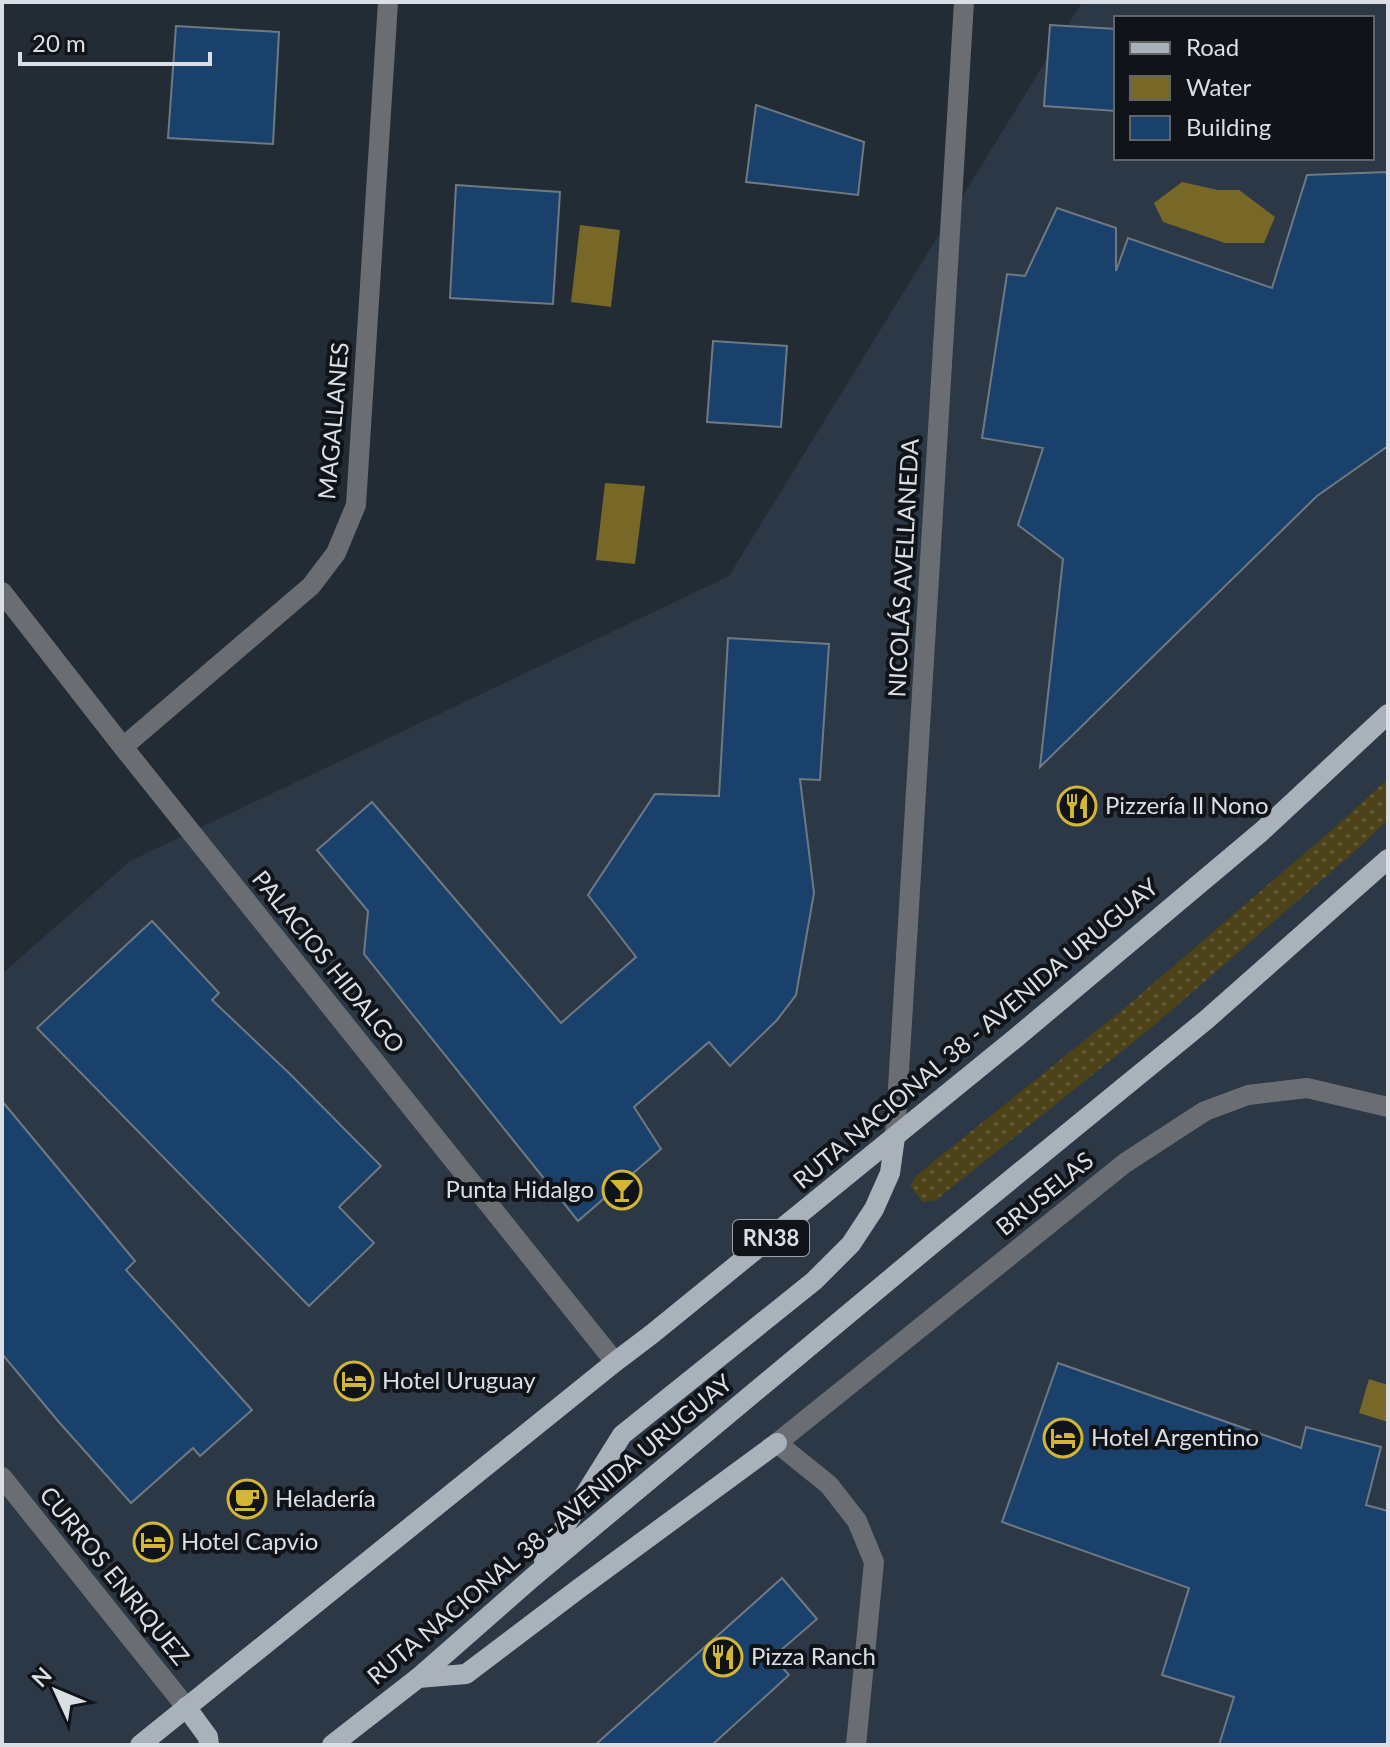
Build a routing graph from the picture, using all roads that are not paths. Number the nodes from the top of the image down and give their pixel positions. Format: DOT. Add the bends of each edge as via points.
graph roads {
  1 [pos="388,2"];
  2 [pos="964,2"];
  3 [pos="2,592"];
  4 [pos="1388,714"];
  5 [pos="123,747"];
  6 [pos="1388,859"];
  7 [pos="1388,1107"];
  8 [pos="895,1137"];
  9 [pos="615,1362"];
  10 [pos="777,1443"];
  11 [pos="2,1477"];
  12 [pos="533,1577"];
  13 [pos="418,1678"];
  14 [pos="186,1707"];
  15 [pos="140,1745"];
  16 [pos="209,1745"];
  17 [pos="332,1745"];
  18 [pos="856,1745"];
  1 -- 5 [label="street, MAGALLANES" via="356,505 336,553 311,586"];
  2 -- 8 [label="street, NICOLÁS AVELLANEDA"];
  3 -- 5 [label="street, PALACIOS HIDALGO"];
  4 -- 8 [label="main road, RUTA NACIONAL 38 - AVENIDA URUGUAY / RN38" via="1261,832"];
  5 -- 9 [label="street, PALACIOS HIDALGO"];
  6 -- 12 [label="main road, RUTA NACIONAL 38 - AVENIDA URUGUAY" via="1206,1020"];
  7 -- 10 [label="street, BRUSELAS" via="1307,1088 1248,1095 1205,1111 1125,1163"];
  8 -- 9 [label="main road, RUTA NACIONAL 38 - AVENIDA URUGUAY / RN38"];
  8 -- 12 [label="main road" via="890,1173 851,1244 814,1281 622,1435"];
  9 -- 14 [label="main road, RUTA NACIONAL 38 - AVENIDA URUGUAY / RN38"];
  10 -- 13 [label="main road" via="466,1674"];
  10 -- 18 [label="street" via="829,1485 857,1521 874,1562"];
  11 -- 14 [label="street, CURROS ENRIQUEZ"];
  12 -- 13 [label="main road, RUTA NACIONAL 38 - AVENIDA URUGUAY"];
  13 -- 17 [label="main road, RUTA NACIONAL 38 - AVENIDA URUGUAY"];
  14 -- 15 [label="main road, RUTA NACIONAL 38 - AVENIDA URUGUAY / RN38"];
  14 -- 16 [label="main road"];
}
